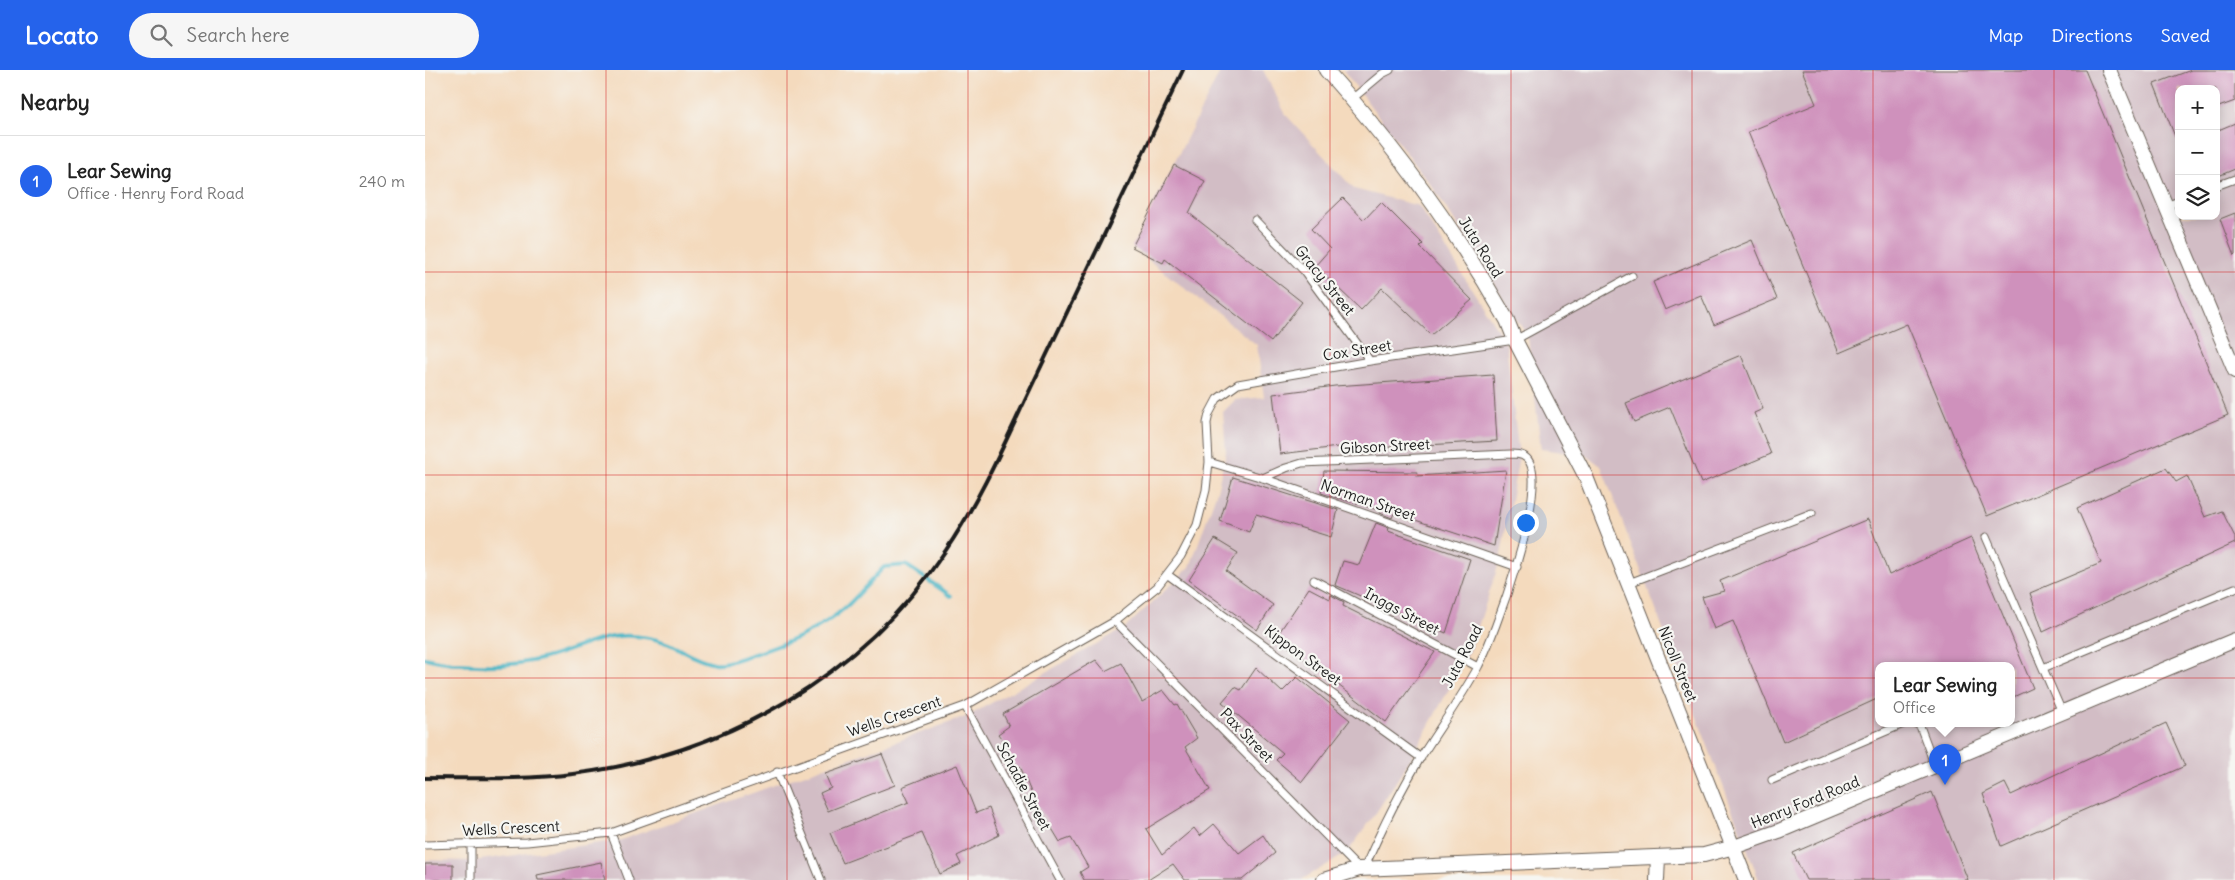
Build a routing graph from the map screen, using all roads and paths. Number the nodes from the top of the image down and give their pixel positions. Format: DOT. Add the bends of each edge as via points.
graph roads {
  1 [pos="1326,70"];
  2 [pos="1390,70"];
  3 [pos="2109,70"];
  4 [pos="1352,99"];
  5 [pos="2235,179"];
  6 [pos="2220,185"];
  7 [pos="2172,204"];
  8 [pos="1255,220"];
  9 [pos="1632,276"];
  10 [pos="1515,340"];
  11 [pos="1370,361"];
  12 [pos="2235,371"];
  13 [pos="1212,407"];
  14 [pos="1511,454"];
  15 [pos="1578,460"];
  16 [pos="1209,462"];
  17 [pos="1263,478"];
  18 [pos="1812,513"];
  19 [pos="1986,537"];
  20 [pos="1517,567"];
  21 [pos="1168,575"];
  22 [pos="1314,580"];
  23 [pos="1629,583"];
  24 [pos="2235,588"];
  25 [pos="1115,621"];
  26 [pos="2235,640"];
  27 [pos="1478,666"];
  28 [pos="2043,668"];
  29 [pos="965,706"];
  30 [pos="2062,712"];
  31 [pos="1896,727"];
  32 [pos="1920,727"];
  33 [pos="1421,758"];
  34 [pos="1935,766"];
  35 [pos="777,772"];
  36 [pos="1772,780"];
  37 [pos="611,833"];
  38 [pos="425,845"];
  39 [pos="471,845"];
  40 [pos="1733,847"];
  41 [pos="1658,857"];
  42 [pos="1361,869"];
  43 [pos="471,880"];
  44 [pos="629,880"];
  45 [pos="821,880"];
  46 [pos="1060,880"];
  47 [pos="1324,880"];
  48 [pos="1657,880"];
  49 [pos="1746,880"];
  1 -- 4 [label="street, Juta Road"];
  2 -- 4 [label="lane"];
  3 -- 7 [label="street"];
  4 -- 10 [label="street, Juta Road" via="1435,204 1499,306"];
  5 -- 6 [label="lane"];
  7 -- 12 [label="street"];
  8 -- 11 [label="lane, Gracy Street" via="1304,271"];
  9 -- 10 [label="lane"];
  10 -- 11 [label="lane, Cox Street"];
  10 -- 15 [label="street, Juta Road"];
  11 -- 13 [label="lane, Cox Street" via="1238,384 1223,393"];
  13 -- 16 [label="lane, Wells Crescent" via="1207,423"];
  14 -- 17 [label="lane, Gibson Street" via="1302,463"];
  14 -- 20 [label="lane, Juta Road" via="1521,454 1530,463 1533,483"];
  15 -- 23 [label="street, Nicoll Street"];
  16 -- 17 [label="lane, Norman Street"];
  16 -- 21 [label="lane, Wells Crescent" via="1197,525"];
  17 -- 20 [label="lane, Norman Street"];
  18 -- 23 [label="lane"];
  19 -- 28 [label="lane"];
  20 -- 27 [label="lane, Juta Road"];
  21 -- 25 [label="lane, Wells Crescent"];
  21 -- 33 [label="lane, Kippon Street"];
  22 -- 27 [label="lane, Inggs Street"];
  23 -- 40 [label="street, Nicoll Street"];
  24 -- 28 [label="lane"];
  25 -- 29 [label="lane, Wells Crescent"];
  25 -- 42 [label="lane, Pax Street"];
  26 -- 30 [label="street, Henry Ford Road"];
  27 -- 33 [label="lane, Juta Road"];
  28 -- 30 [label="lane"];
  29 -- 35 [label="lane, Wells Crescent"];
  29 -- 46 [label="lane, Schadie Street"];
  30 -- 34 [label="street, Henry Ford Road"];
  31 -- 36 [label="lane"];
  32 -- 34 [label="lane"];
  33 -- 42 [label="lane, Juta Road"];
  34 -- 40 [label="street, Henry Ford Road"];
  35 -- 37 [label="lane, Wells Crescent"];
  35 -- 45 [label="lane"];
  37 -- 39 [label="lane, Wells Crescent"];
  37 -- 44 [label="lane"];
  38 -- 39 [label="lane, Wells Crescent"];
  39 -- 43 [label="lane"];
  40 -- 41 [label="street, Henry Ford Road" via="1704,855"];
  40 -- 49 [label="street, Nicoll Street"];
  41 -- 42 [label="street, Henry Ford Road"];
  41 -- 48 [label="street"];
  42 -- 47 [label="street"];
}
